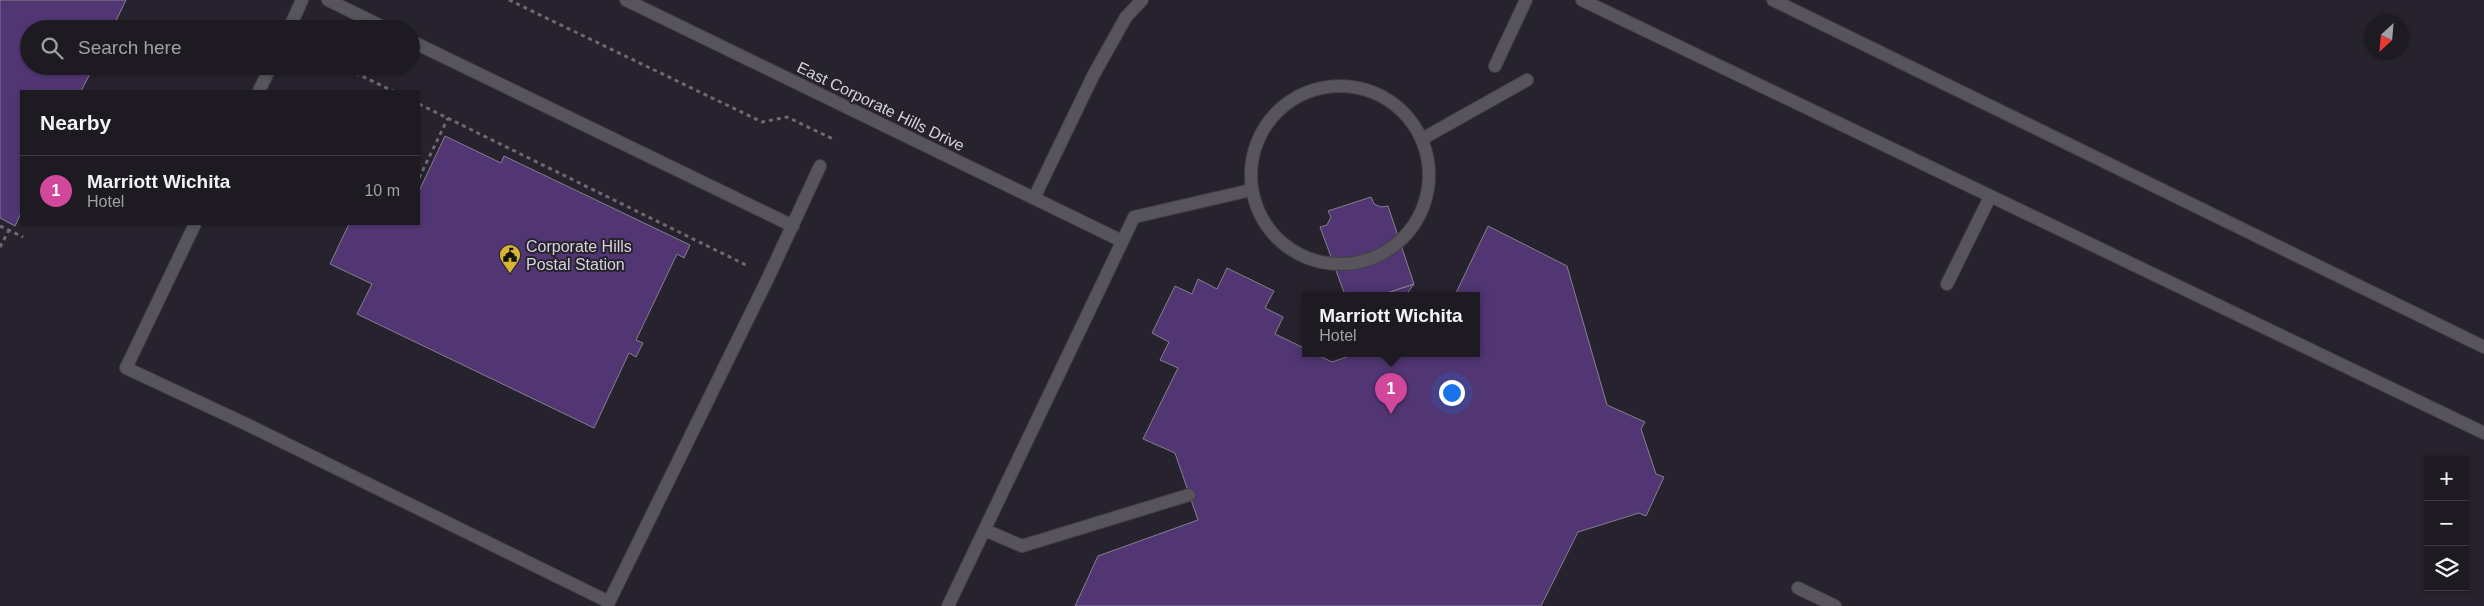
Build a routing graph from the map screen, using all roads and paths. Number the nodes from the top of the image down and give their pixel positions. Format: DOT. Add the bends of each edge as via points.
graph roads {
  1 [pos="302,0"];
  2 [pos="328,0"];
  3 [pos="509,0"];
  4 [pos="626,0"];
  5 [pos="1142,0"];
  6 [pos="1526,0"];
  7 [pos="1582,0"];
  8 [pos="1773,0"];
  9 [pos="293,20"];
  10 [pos="369,20"];
  11 [pos="420,45"];
  12 [pos="1495,66"];
  13 [pos="267,75"];
  14 [pos="360,75"];
  15 [pos="1527,80"];
  16 [pos="259,90"];
  17 [pos="391,90"];
  18 [pos="420,104"];
  19 [pos="448,118"];
  20 [pos="833,139"];
  21 [pos="1422,140"];
  22 [pos="820,166"];
  23 [pos="420,176"];
  24 [pos="1251,190"];
  25 [pos="1990,197"];
  26 [pos="1034,198"];
  27 [pos="195,225"];
  28 [pos="0,226"];
  29 [pos="793,226"];
  30 [pos="9,230"];
  31 [pos="23,237"];
  32 [pos="1122,241"];
  33 [pos="0,247"];
  34 [pos="769,276"];
  35 [pos="1947,284"];
  36 [pos="2484,347"];
  37 [pos="2484,433"];
  38 [pos="1189,495"];
  39 [pos="985,530"];
  40 [pos="1798,588"];
  41 [pos="948,606"];
  42 [pos="1835,606"];
  1 -- 9 [label="street"];
  2 -- 10 [label="street"];
  3 -- 20 [label="path" via="762,122 787,117"];
  4 -- 26 [label="street, East Corporate Hills Drive"];
  5 -- 26 [label="street" via="1126,18 1094,74"];
  6 -- 12 [label="street"];
  7 -- 25 [label="street"];
  8 -- 36 [label="street"];
  11 -- 29 [label="street"];
  13 -- 16 [label="street"];
  14 -- 17 [label="path"];
  15 -- 21 [label="street"];
  18 -- 19 [label="path"];
  19 -- 23 [label="path"];
  19 -- 34 [label="path"];
  21 -- 24 [label="street" via="1406,115 1384,96 1357,86 1328,86 1300,94 1276,110 1260,134 1250,162"];
  21 -- 24 [label="street" via="1429,162 1429,185 1423,207 1412,228 1377,257 1331,264 1308,259 1288,248 1271,232 1258,212"];
  22 -- 29 [label="street"];
  24 -- 32 [label="street" via="1134,217"];
  25 -- 35 [label="street"];
  25 -- 37 [label="street"];
  26 -- 32 [label="street, East Corporate Hills Drive"];
  27 -- 34 [label="street" via="126,368 610,602"];
  28 -- 30 [label="path"];
  29 -- 34 [label="street"];
  30 -- 31 [label="path"];
  30 -- 33 [label="path"];
  32 -- 39 [label="street"];
  38 -- 39 [label="street" via="1022,546"];
  39 -- 41 [label="street"];
  40 -- 42 [label="street"];
}
